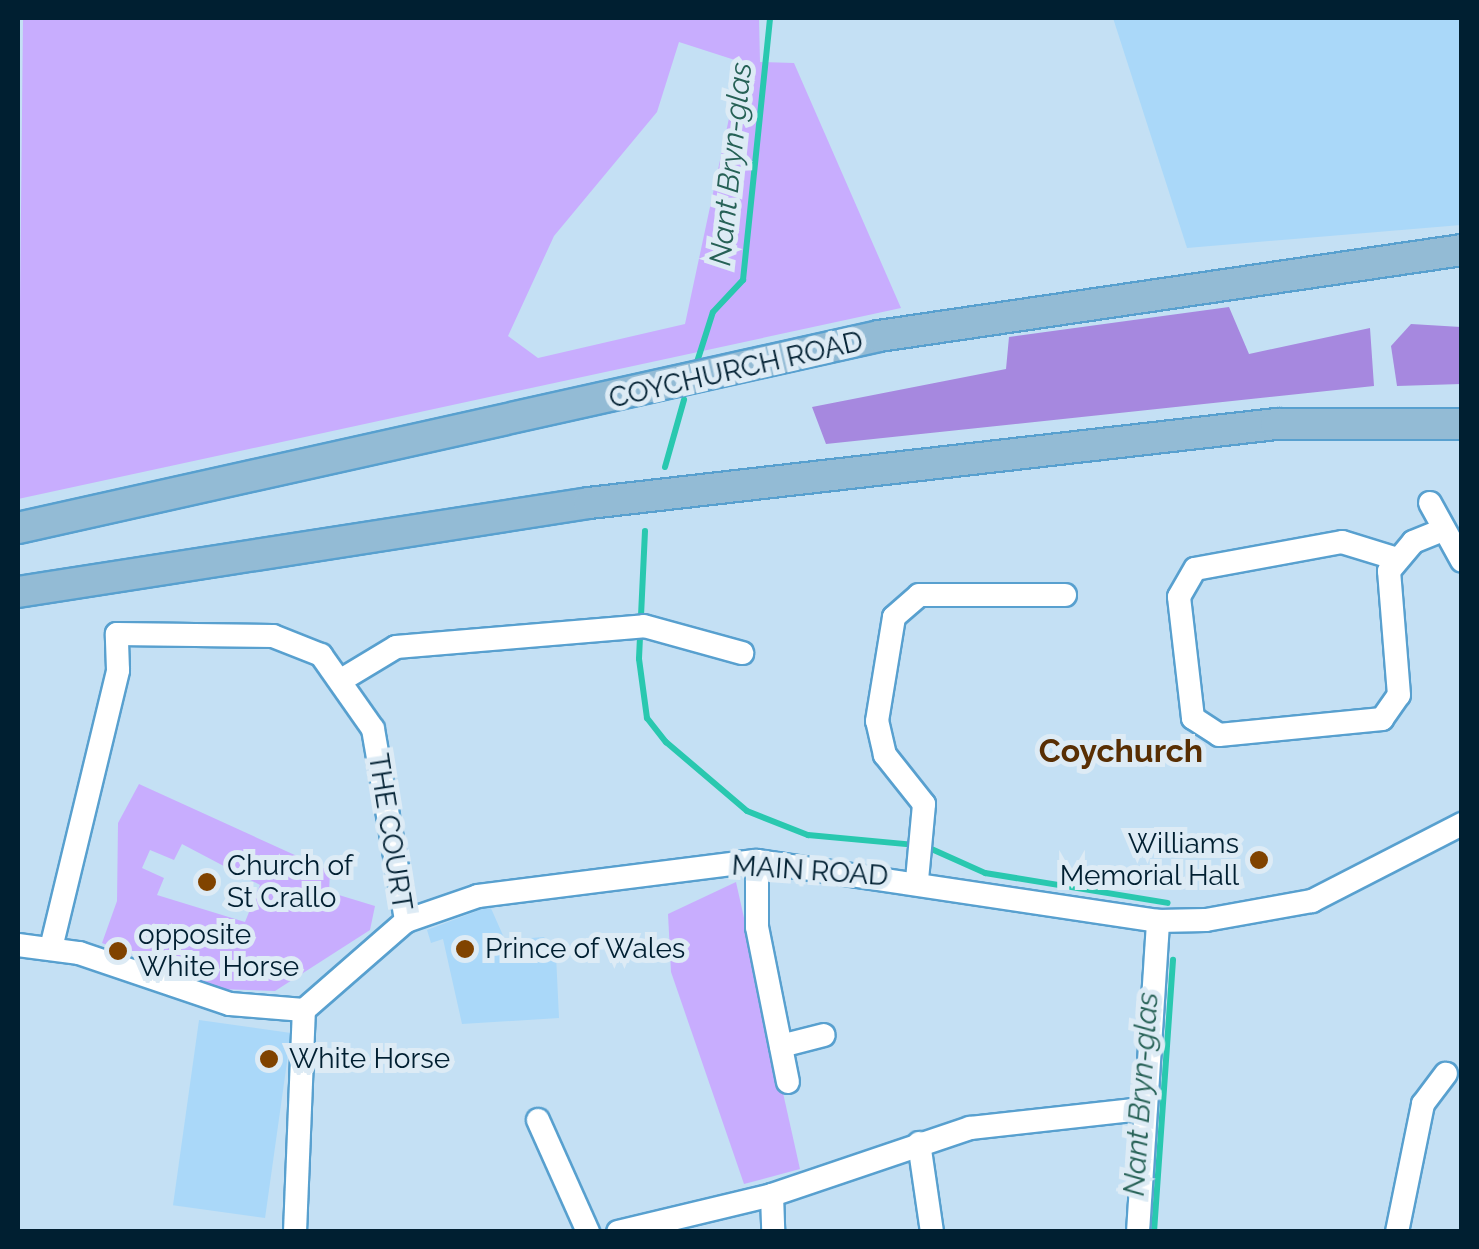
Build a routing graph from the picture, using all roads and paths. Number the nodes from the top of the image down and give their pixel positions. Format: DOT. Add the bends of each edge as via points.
graph roads {
  1 [pos="1462,250"];
  2 [pos="1462,424"];
  3 [pos="1430,503"];
  4 [pos="18,528"];
  5 [pos="1443,530"];
  6 [pos="1394,558"];
  7 [pos="1462,561"];
  8 [pos="18,592"];
  9 [pos="1065,595"];
  10 [pos="742,654"];
  11 [pos="343,679"];
  12 [pos="1462,824"];
  13 [pos="757,861"];
  14 [pos="917,880"];
  15 [pos="406,921"];
  16 [pos="1158,921"];
  17 [pos="18,945"];
  18 [pos="50,948"];
  19 [pos="304,1010"];
  20 [pos="824,1035"];
  21 [pos="781,1046"];
  22 [pos="1446,1074"];
  23 [pos="788,1082"];
  24 [pos="1141,1109"];
  25 [pos="538,1120"];
  26 [pos="918,1143"];
  27 [pos="772,1194"];
  28 [pos="295,1232"];
  29 [pos="588,1232"];
  30 [pos="618,1232"];
  31 [pos="773,1232"];
  32 [pos="932,1232"];
  33 [pos="1138,1232"];
  34 [pos="1397,1232"];
  1 -- 4 [label="main road, COYCHURCH ROAD" via="878,336"];
  2 -- 8 [label="main road" via="1276,424 648,496"];
  3 -- 5 [label="street"];
  5 -- 6 [label="street"];
  5 -- 7 [label="street"];
  6 -- 6 [label="street" via="1342,542 1210,562 1187,576 1179,598 1193,718 1219,735 1382,719 1399,695"];
  9 -- 14 [label="street" via="919,595 894,617 879,738 924,804"];
  10 -- 11 [label="street" via="634,627 396,647"];
  11 -- 15 [label="street, THE COURT" via="380,755"];
  11 -- 18 [label="street, THE COURT" via="304,642 118,634 118,670"];
  12 -- 16 [label="street, MAIN ROAD" via="1312,901"];
  13 -- 14 [label="street, MAIN ROAD"];
  13 -- 15 [label="street, MAIN ROAD" via="478,896"];
  13 -- 21 [label="street" via="756,927"];
  14 -- 16 [label="street, MAIN ROAD"];
  15 -- 19 [label="street, THE COURT"];
  16 -- 24 [label="street"];
  17 -- 18 [label="street"];
  18 -- 19 [label="street" via="230,1004"];
  19 -- 28 [label="street" via="303,1202"];
  20 -- 21 [label="street"];
  21 -- 23 [label="street"];
  22 -- 34 [label="street" via="1423,1104"];
  24 -- 26 [label="street" via="987,1126"];
  24 -- 33 [label="street"];
  25 -- 29 [label="street"];
  26 -- 27 [label="street"];
  26 -- 32 [label="street"];
  27 -- 30 [label="street"];
  27 -- 31 [label="street"];
}
